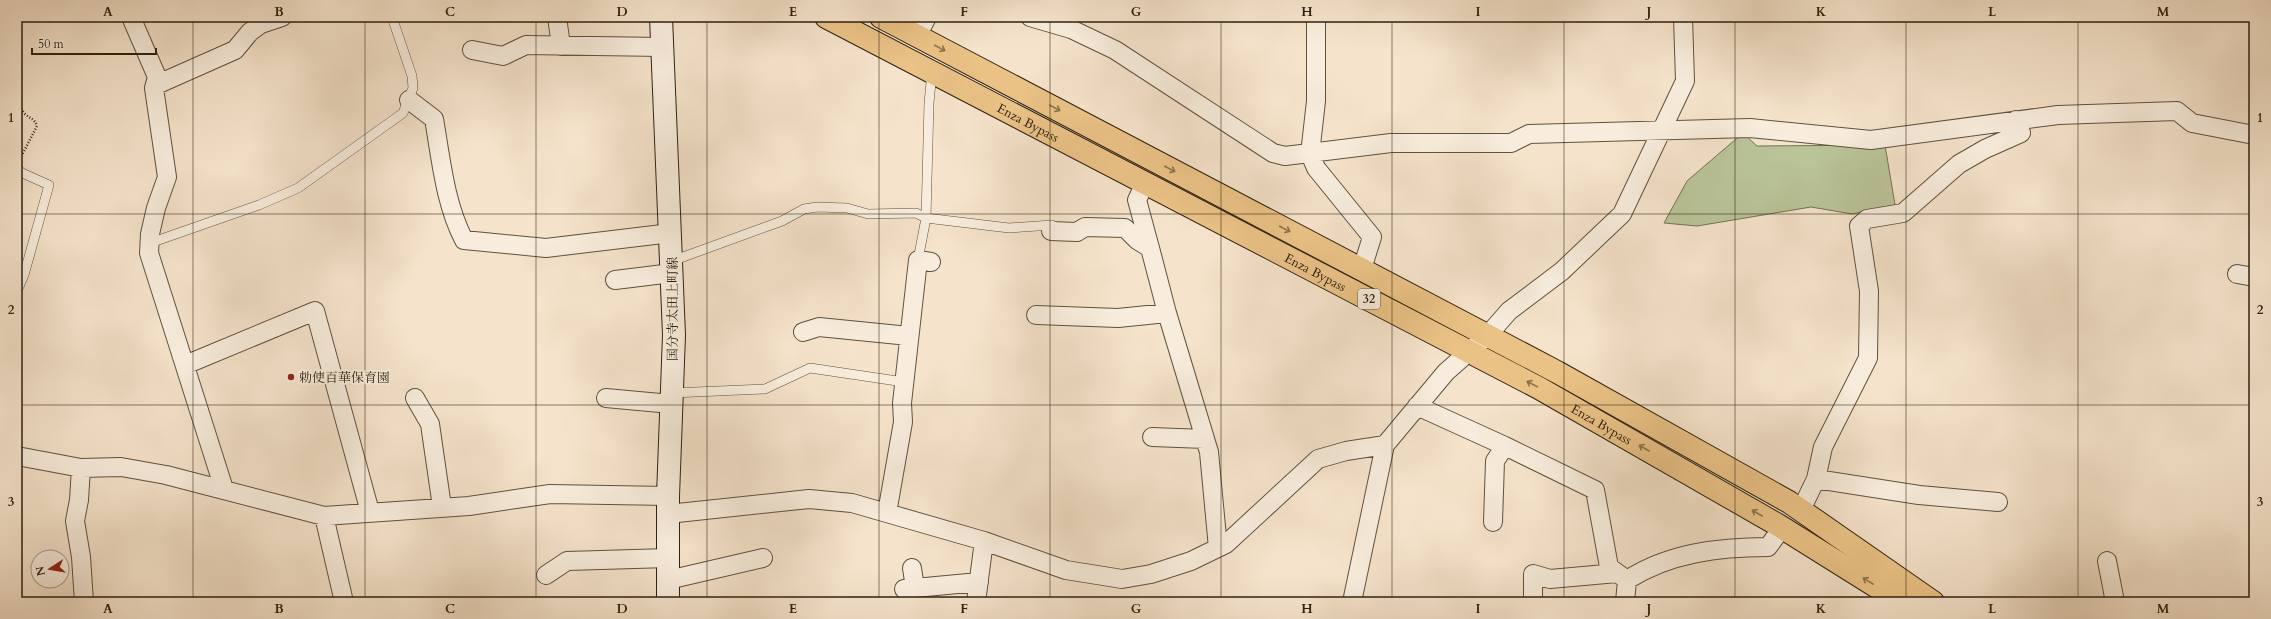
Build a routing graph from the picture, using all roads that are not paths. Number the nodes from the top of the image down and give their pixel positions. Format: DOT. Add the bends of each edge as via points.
graph roads {
  1 [pos="131,17"];
  2 [pos="282,17"];
  3 [pos="392,17"];
  4 [pos="557,17"];
  5 [pos="662,17"];
  6 [pos="826,17"];
  7 [pos="881,17"];
  8 [pos="927,17"];
  9 [pos="1030,17"];
  10 [pos="1316,17"];
  11 [pos="1683,17"];
  12 [pos="917,36"];
  13 [pos="560,46"];
  14 [pos="663,47"];
  15 [pos="472,50"];
  16 [pos="932,72"];
  17 [pos="156,85"];
  18 [pos="409,100"];
  19 [pos="2016,120"];
  20 [pos="1661,131"];
  21 [pos="2254,134"];
  22 [pos="1310,154"];
  23 [pos="19,163"];
  24 [pos="1145,183"];
  25 [pos="926,218"];
  26 [pos="1058,231"];
  27 [pos="671,233"];
  28 [pos="150,243"];
  29 [pos="1150,248"];
  30 [pos="925,261"];
  31 [pos="672,267"];
  32 [pos="1362,269"];
  33 [pos="615,280"];
  34 [pos="17,291"];
  35 [pos="1166,313"];
  36 [pos="1036,315"];
  37 [pos="803,332"];
  38 [pos="1488,335"];
  39 [pos="909,336"];
  40 [pos="1470,352"];
  41 [pos="186,365"];
  42 [pos="904,382"];
  43 [pos="415,398"];
  44 [pos="606,398"];
  45 [pos="671,398"];
  46 [pos="1417,406"];
  47 [pos="1152,437"];
  48 [pos="1205,439"];
  49 [pos="1385,445"];
  50 [pos="1505,446"];
  51 [pos="17,456"];
  52 [pos="81,468"];
  53 [pos="1816,478"];
  54 [pos="224,489"];
  55 [pos="1998,502"];
  56 [pos="668,505"];
  57 [pos="442,507"];
  58 [pos="1801,510"];
  59 [pos="370,512"];
  60 [pos="887,513"];
  61 [pos="324,516"];
  62 [pos="1493,522"];
  63 [pos="1782,528"];
  64 [pos="984,541"];
  65 [pos="1218,548"];
  66 [pos="668,558"];
  67 [pos="763,558"];
  68 [pos="2107,561"];
  69 [pos="912,568"];
  70 [pos="546,575"];
  71 [pos="1622,577"];
  72 [pos="668,580"];
  73 [pos="979,582"];
  74 [pos="84,602"];
  75 [pos="344,602"];
  76 [pos="668,602"];
  77 [pos="976,602"];
  78 [pos="1352,602"];
  79 [pos="1533,602"];
  80 [pos="1625,602"];
  81 [pos="1901,602"];
  82 [pos="1933,602"];
  83 [pos="2115,602"];
  1 -- 17 [label="street" via="157,77"];
  2 -- 17 [label="street" via="261,24 250,32 235,50"];
  3 -- 18 [label="lane" via="412,76 413,88"];
  4 -- 13 [label="street"];
  5 -- 14 [label="main road, 国分寺太田上町線"];
  6 -- 16 [label="highway, Enza Bypass / 32"];
  7 -- 12 [label="highway, Enza Bypass / 32"];
  8 -- 12 [label="street"];
  9 -- 22 [label="street" via="1071,30 1115,50 1273,153 1285,156"];
  10 -- 22 [label="street" via="1316,101"];
  11 -- 20 [label="street" via="1685,80"];
  12 -- 32 [label="highway, Enza Bypass / 32, one-way"];
  13 -- 14 [label="street"];
  13 -- 15 [label="street" via="526,45 503,56"];
  14 -- 27 [label="main road, 国分寺太田上町線"];
  16 -- 24 [label="highway, Enza Bypass / 32"];
  16 -- 25 [label="lane"];
  17 -- 28 [label="street" via="154,88 167,177 156,208"];
  18 -- 27 [label="street" via="434,119 445,178 458,228 464,240 546,248"];
  18 -- 28 [label="lane" via="403,113 298,188 260,206"];
  19 -- 20 [label="street" via="1871,140 1750,128"];
  19 -- 21 [label="street" via="2058,115 2177,112 2192,123"];
  19 -- 53 [label="street" via="2021,133 1959,164 1903,213 1867,219 1859,226 1869,291 1868,358 1823,448"];
  20 -- 22 [label="street" via="1529,134 1511,143 1391,143"];
  20 -- 38 [label="street" via="1622,214 1562,271 1509,311"];
  22 -- 32 [label="street" via="1316,168 1372,237"];
  23 -- 34 [label="lane" via="20,172 49,185 24,275"];
  24 -- 29 [label="street" via="1137,200"];
  24 -- 40 [label="highway, Enza Bypass / 32"];
  25 -- 26 [label="lane" via="1009,228 1052,225"];
  25 -- 30 [label="lane"];
  25 -- 31 [label="lane" via="916,213 868,214 847,208 804,209 782,221"];
  26 -- 29 [label="street" via="1077,232 1085,227 1125,228"];
  27 -- 31 [label="main road, 国分寺太田上町線"];
  28 -- 41 [label="street" via="149,253"];
  29 -- 35 [label="street"];
  30 -- 39 [label="street"];
  31 -- 33 [label="street"];
  31 -- 45 [label="main road, 国分寺太田上町線" via="674,335"];
  32 -- 38 [label="highway, Enza Bypass / 32"];
  35 -- 36 [label="street" via="1118,318"];
  35 -- 48 [label="street"];
  37 -- 39 [label="street" via="819,327"];
  38 -- 40 [label="street"];
  38 -- 58 [label="highway, Enza Bypass / 32"];
  39 -- 42 [label="street"];
  40 -- 46 [label="street" via="1446,372"];
  63 -- 40 [label="highway, Enza Bypass / 32, one-way" via="1539,388"];
  41 -- 54 [label="street"];
  41 -- 59 [label="street" via="315,311"];
  42 -- 45 [label="lane" via="810,368 765,389"];
  42 -- 60 [label="street" via="903,422"];
  43 -- 57 [label="street" via="430,424"];
  44 -- 45 [label="street"];
  45 -- 56 [label="main road, 国分寺太田上町線"];
  46 -- 49 [label="street"];
  46 -- 50 [label="street"];
  47 -- 48 [label="street"];
  48 -- 65 [label="street" via="1209,452"];
  49 -- 65 [label="street" via="1318,459 1226,544"];
  49 -- 78 [label="street"];
  50 -- 62 [label="street" via="1495,461"];
  50 -- 71 [label="street" via="1595,490 1609,567"];
  51 -- 52 [label="street"];
  52 -- 54 [label="street" via="121,467"];
  52 -- 74 [label="street" via="75,521"];
  53 -- 55 [label="street" via="1919,495"];
  53 -- 58 [label="street"];
  54 -- 61 [label="street"];
  56 -- 57 [label="street" via="550,494 470,506"];
  56 -- 60 [label="street" via="809,499 852,503"];
  56 -- 66 [label="main road, 国分寺太田上町線"];
  57 -- 59 [label="street"];
  58 -- 82 [label="highway, Enza Bypass / 32"];
  59 -- 61 [label="street"];
  60 -- 64 [label="street"];
  61 -- 75 [label="street"];
  63 -- 71 [label="street" via="1768,547 1731,547 1696,551"];
  81 -- 63 [label="highway, Enza Bypass / 32, one-way"];
  64 -- 65 [label="street" via="1066,570 1122,579 1191,561"];
  64 -- 73 [label="street"];
  66 -- 70 [label="street" via="567,561"];
  66 -- 72 [label="main road, 国分寺太田上町線"];
  67 -- 72 [label="street"];
  68 -- 83 [label="street"];
  69 -- 73 [label="street" via="909,588"];
  71 -- 79 [label="street" via="1550,578 1533,574"];
  71 -- 80 [label="street"];
  72 -- 76 [label="main road, 国分寺太田上町線"];
  73 -- 77 [label="street"];
}
